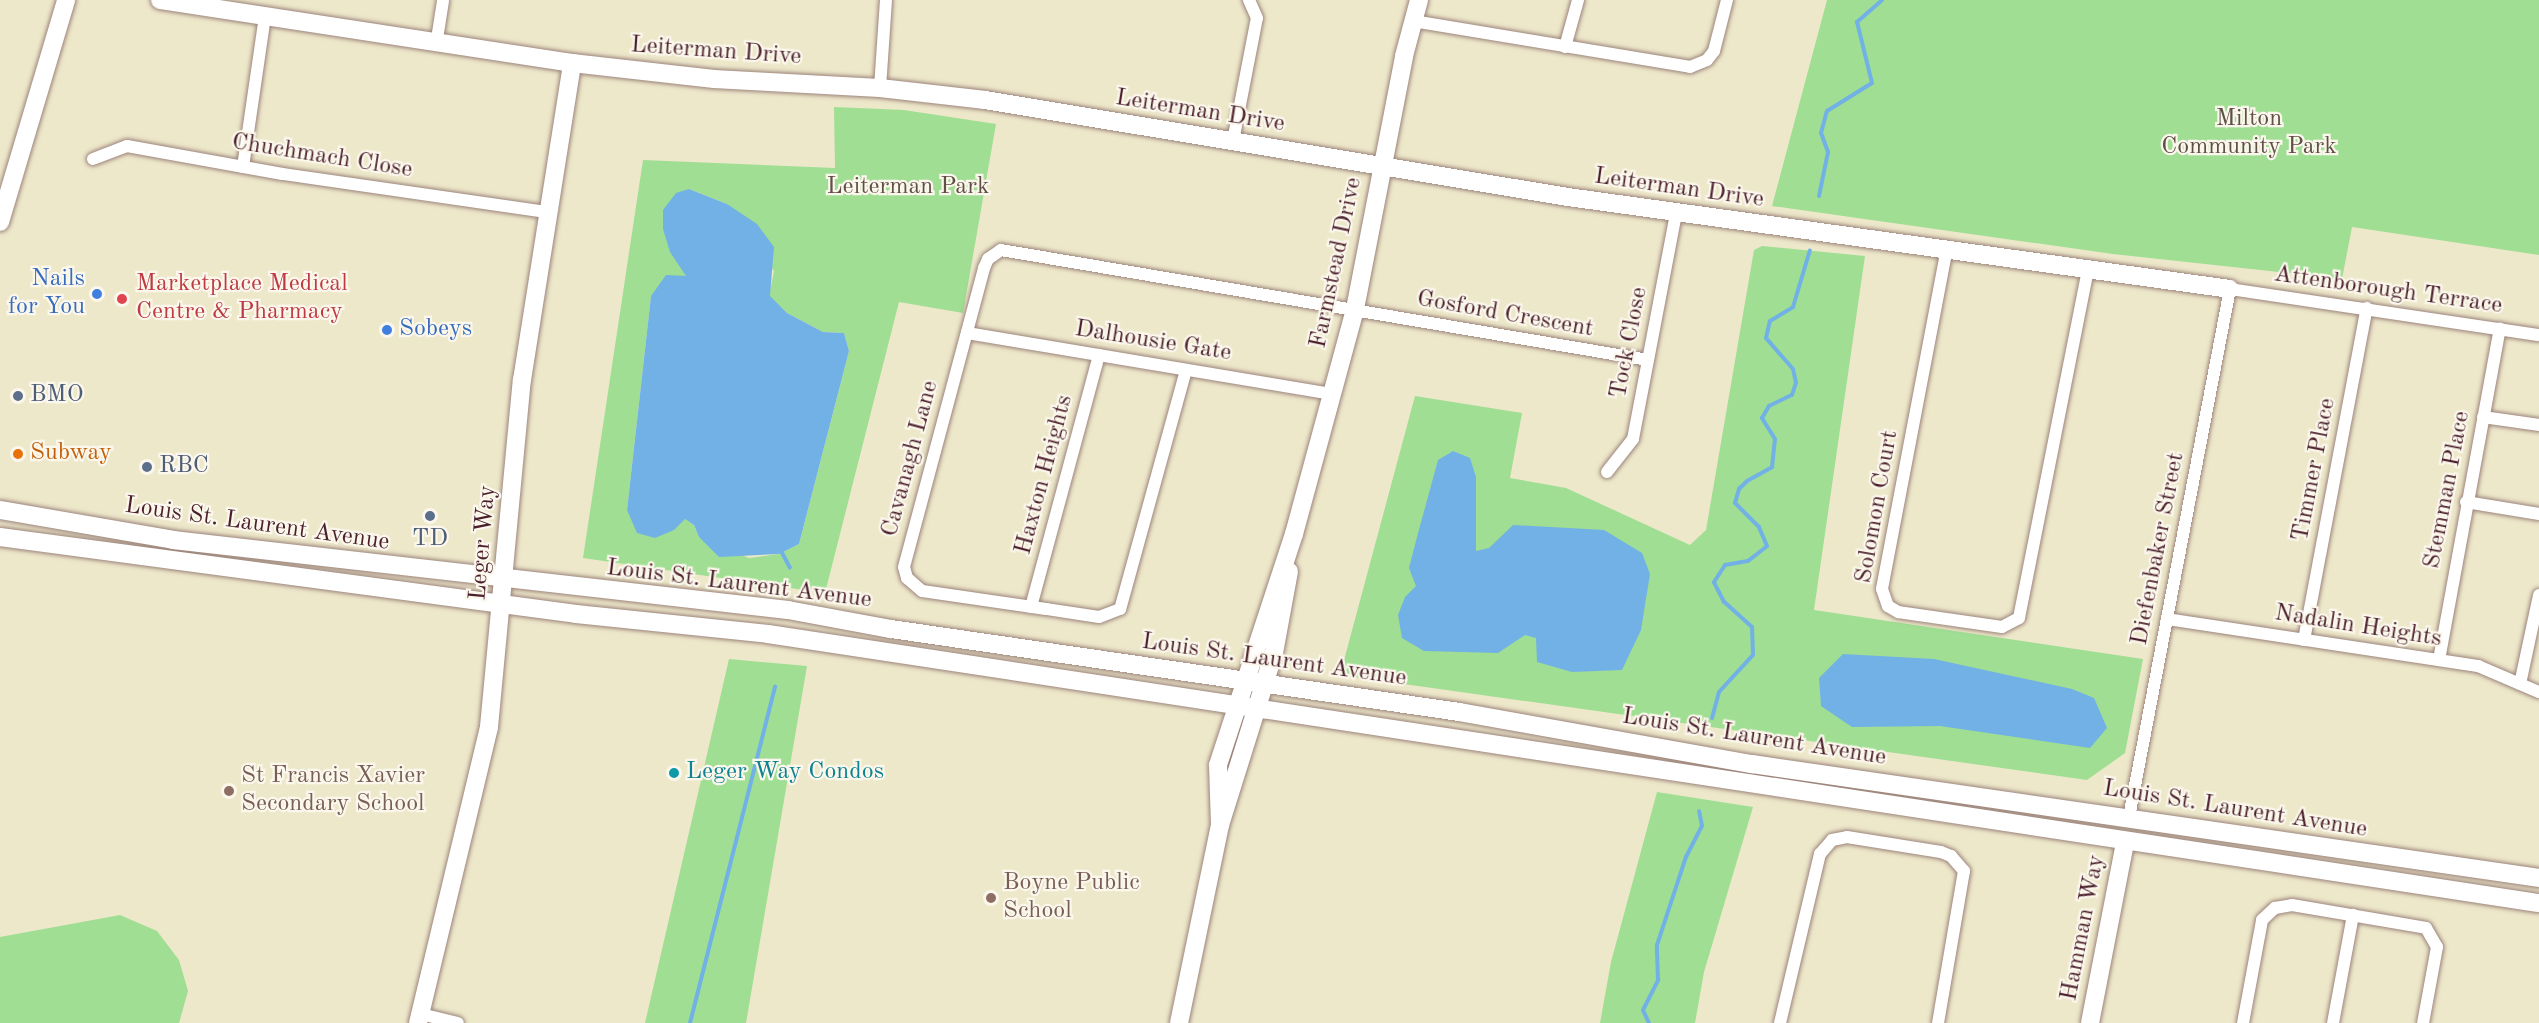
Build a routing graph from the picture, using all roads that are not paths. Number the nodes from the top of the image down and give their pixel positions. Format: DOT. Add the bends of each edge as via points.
graph roads {
  1 [pos="66,0"];
  2 [pos="160,0"];
  3 [pos="443,0"];
  4 [pos="886,0"];
  5 [pos="1249,0"];
  6 [pos="1419,0"];
  7 [pos="1578,0"];
  8 [pos="1727,0"];
  9 [pos="265,16"];
  10 [pos="1413,21"];
  11 [pos="437,39"];
  12 [pos="1565,47"];
  13 [pos="572,63"];
  14 [pos="880,88"];
  15 [pos="1233,141"];
  16 [pos="93,159"];
  17 [pos="243,167"];
  18 [pos="1383,167"];
  19 [pos="547,212"];
  20 [pos="1676,213"];
  21 [pos="0,222"];
  22 [pos="1947,248"];
  23 [pos="2088,270"];
  24 [pos="2230,289"];
  25 [pos="2367,308"];
  26 [pos="1355,309"];
  27 [pos="2500,329"];
  28 [pos="967,333"];
  29 [pos="2539,335"];
  30 [pos="1099,355"];
  31 [pos="1648,360"];
  32 [pos="1186,370"];
  33 [pos="1331,394"];
  34 [pos="2483,417"];
  35 [pos="2539,425"];
  36 [pos="1607,472"];
  37 [pos="2466,502"];
  38 [pos="0,510"];
  39 [pos="2539,514"];
  40 [pos="0,537"];
  41 [pos="505,581"];
  42 [pos="2539,600"];
  43 [pos="503,604"];
  44 [pos="1031,607"];
  45 [pos="2167,619"];
  46 [pos="2304,640"];
  47 [pos="2439,660"];
  48 [pos="1254,683"];
  49 [pos="2520,684"];
  50 [pos="2539,692"];
  51 [pos="1246,704"];
  52 [pos="2129,817"];
  53 [pos="2125,843"];
  54 [pos="2539,879"];
  55 [pos="2539,903"];
  56 [pos="2353,915"];
  57 [pos="420,1018"];
  58 [pos="458,1023"];
  59 [pos="1179,1023"];
  60 [pos="1780,1023"];
  61 [pos="1938,1023"];
  62 [pos="2090,1023"];
  63 [pos="2242,1023"];
  64 [pos="2333,1023"];
  65 [pos="2423,1023"];
  1 -- 21 [label="main road"];
  2 -- 9 [label="main road, Leiterman Drive"];
  3 -- 11 [label="street"];
  4 -- 14 [label="street"];
  5 -- 15 [label="street" via="1257,18"];
  6 -- 10 [label="main road, Farmstead Drive"];
  7 -- 12 [label="street"];
  8 -- 12 [label="street" via="1713,51 1700,64 1690,67"];
  9 -- 11 [label="main road, Leiterman Drive"];
  9 -- 17 [label="street"];
  10 -- 12 [label="street"];
  10 -- 18 [label="main road, Farmstead Drive"];
  11 -- 13 [label="main road, Leiterman Drive"];
  13 -- 14 [label="main road, Leiterman Drive" via="714,79"];
  13 -- 19 [label="main road, Leger Way"];
  14 -- 15 [label="main road, Leiterman Drive" via="985,100"];
  15 -- 18 [label="main road, Leiterman Drive"];
  16 -- 17 [label="street, Chuchmach Close" via="127,146"];
  17 -- 19 [label="street, Chuchmach Close"];
  18 -- 20 [label="main road, Leiterman Drive"];
  18 -- 26 [label="main road, Farmstead Drive"];
  19 -- 41 [label="main road, Leger Way" via="522,380"];
  20 -- 22 [label="main road, Leiterman Drive"];
  20 -- 31 [label="street, Tock Close"];
  22 -- 23 [label="main road, Leiterman Drive"];
  22 -- 23 [label="street, Solomon Court" via="1882,589 1888,606 1898,612 2002,627 2012,624 2024,610"];
  23 -- 24 [label="main road, Leiterman Drive"];
  24 -- 25 [label="street, Attenborough Terrace"];
  24 -- 45 [label="street, Diefenbaker Street"];
  25 -- 27 [label="street, Attenborough Terrace"];
  25 -- 46 [label="street, Timmer Place"];
  26 -- 28 [label="street, Cavanagh Lane" via="1000,250 984,268"];
  26 -- 31 [label="street, Gosford Crescent"];
  26 -- 33 [label="main road, Farmstead Drive"];
  27 -- 29 [label="street, Attenborough Terrace"];
  27 -- 34 [label="street, Stemman Place"];
  28 -- 30 [label="street, Dalhousie Gate"];
  28 -- 44 [label="street, Cavanagh Lane" via="904,567 907,578 922,591"];
  30 -- 32 [label="street, Dalhousie Gate"];
  30 -- 44 [label="street, Haxton Heights"];
  31 -- 36 [label="street, Tock Close" via="1633,439"];
  32 -- 33 [label="street, Dalhousie Gate"];
  32 -- 44 [label="street, Cavanagh Lane" via="1120,609 1099,617"];
  33 -- 48 [label="main road, Farmstead Drive" via="1294,534 1274,653"];
  34 -- 35 [label="street"];
  34 -- 37 [label="street, Stemman Place"];
  37 -- 39 [label="street"];
  37 -- 47 [label="street, Stemman Place"];
  38 -- 41 [label="main road, Louis St. Laurent Avenue" via="174,540"];
  40 -- 43 [label="main road, Louis St. Laurent Avenue"];
  41 -- 43 [label="main road, Leger Way"];
  41 -- 48 [label="main road, Louis St. Laurent Avenue" via="788,610"];
  42 -- 49 [label="street"];
  43 -- 51 [label="main road, Louis St. Laurent Avenue" via="768,634"];
  43 -- 57 [label="main road, Leger Way" via="489,727"];
  45 -- 46 [label="street, Nadalin Heights"];
  45 -- 52 [label="street, Diefenbaker Street"];
  46 -- 47 [label="street, Nadalin Heights"];
  47 -- 49 [label="street, Nadalin Heights" via="2478,666"];
  48 -- 51 [label="main road, Farmstead Drive"];
  48 -- 52 [label="main road, Louis St. Laurent Avenue" via="1459,712 1752,764"];
  49 -- 50 [label="street, Nadalin Heights"];
  51 -- 53 [label="main road, Louis St. Laurent Avenue"];
  51 -- 59 [label="main road, Farmstead Drive" via="1218,765 1220,825"];
  52 -- 54 [label="main road, Louis St. Laurent Avenue"];
  53 -- 55 [label="main road, Louis St. Laurent Avenue"];
  53 -- 62 [label="main road, Hamman Way"];
  56 -- 63 [label="street" via="2292,905 2268,912 2262,920"];
  56 -- 64 [label="street"];
  56 -- 65 [label="street" via="2416,924 2433,937 2436,958"];
  57 -- 58 [label="street"];
  60 -- 61 [label="street" via="1821,854 1832,840 1847,837 1941,852 1951,855 1964,871"];
}
